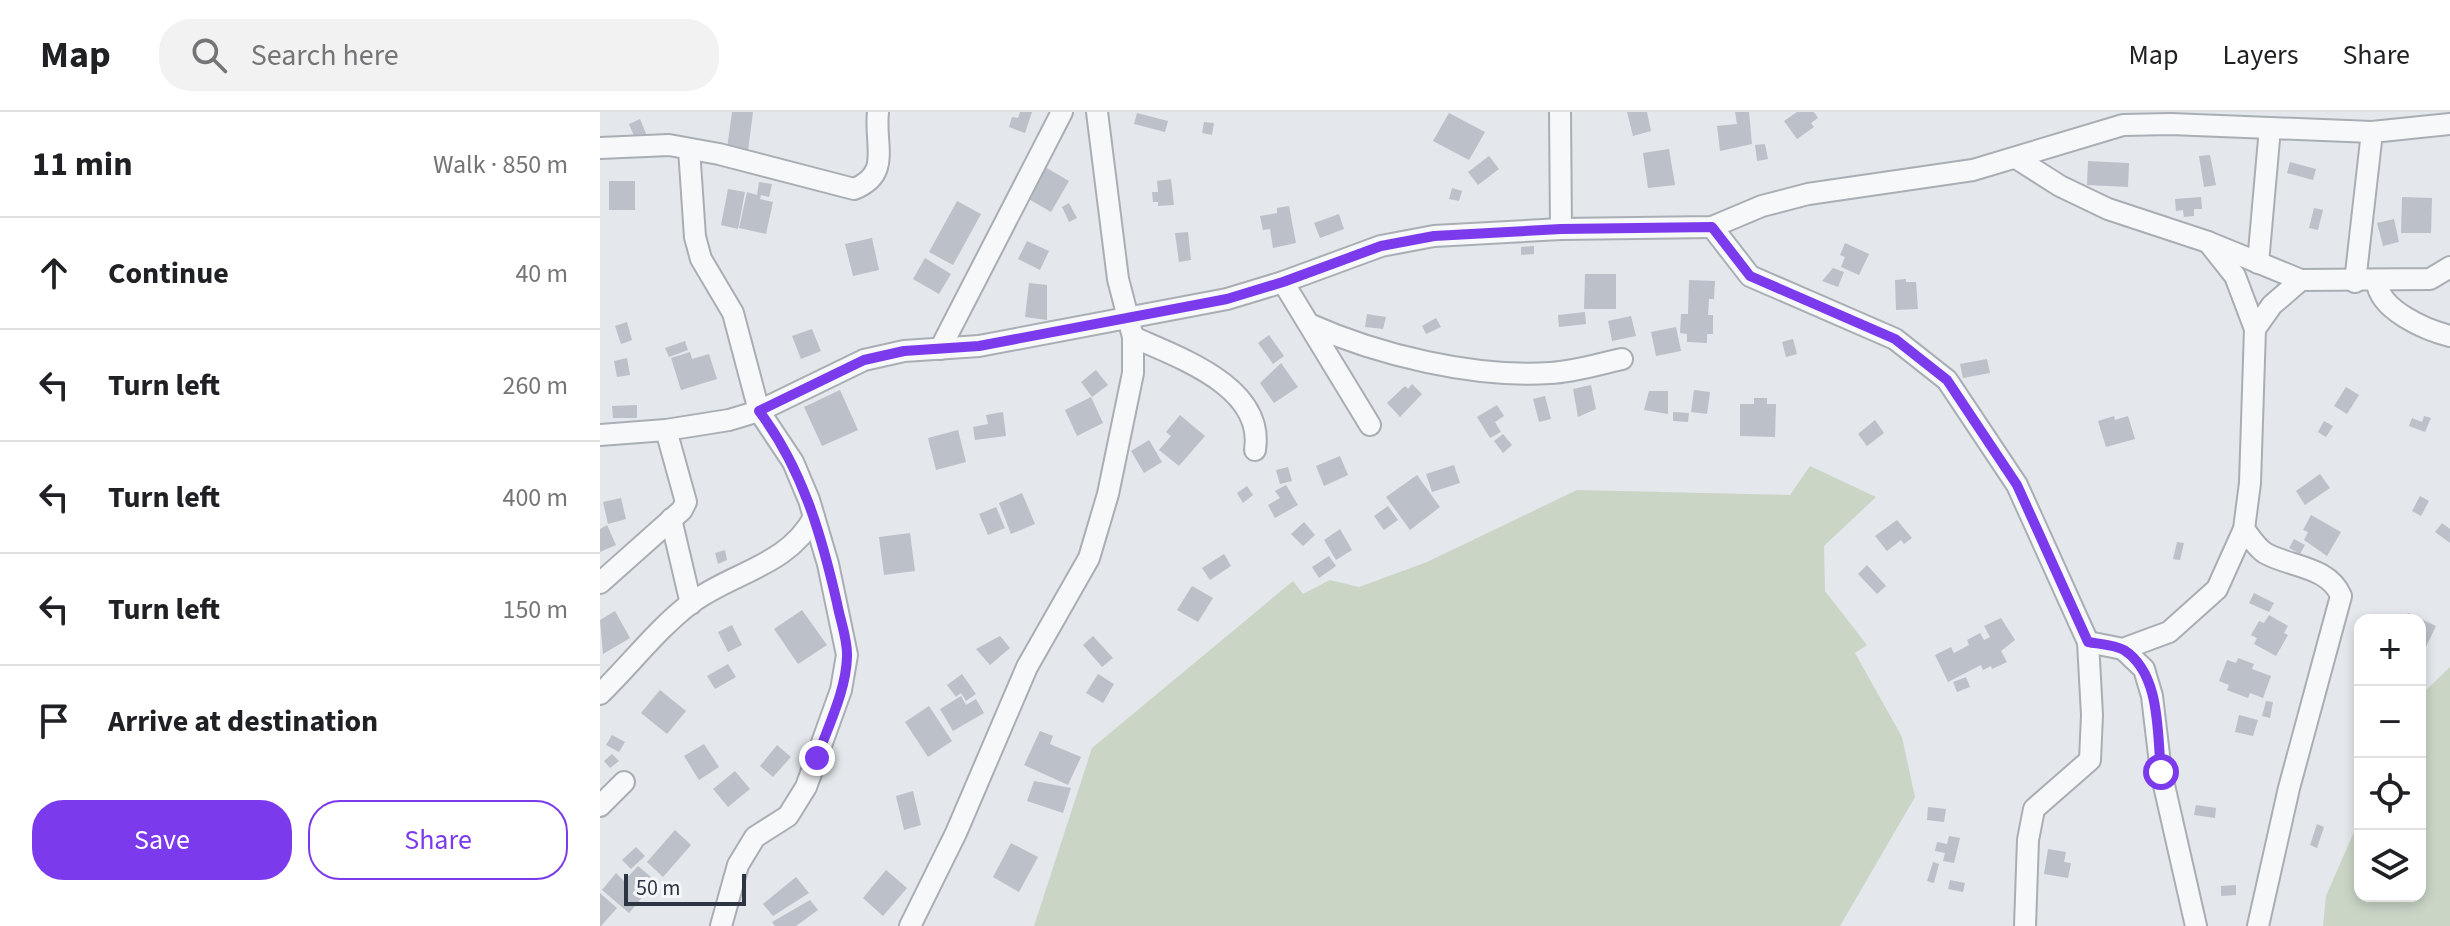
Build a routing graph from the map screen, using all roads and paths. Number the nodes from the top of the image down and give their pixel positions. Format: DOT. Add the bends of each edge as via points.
graph roads {
  1 [pos="878,112"];
  2 [pos="1062,112"];
  3 [pos="1097,112"];
  4 [pos="1560,112"];
  5 [pos="2094,112"];
  6 [pos="2450,124"];
  7 [pos="2270,128"];
  8 [pos="2372,132"];
  9 [pos="2088,133"];
  10 [pos="600,148"];
  11 [pos="689,149"];
  12 [pos="2016,158"];
  13 [pos="1712,227"];
  14 [pos="1561,229"];
  15 [pos="2208,242"];
  16 [pos="2258,263"];
  17 [pos="2450,267"];
  18 [pos="2301,280"];
  19 [pos="1283,282"];
  20 [pos="2355,282"];
  21 [pos="2377,282"];
  22 [pos="1309,324"];
  23 [pos="1129,327"];
  24 [pos="2255,329"];
  25 [pos="2450,336"];
  26 [pos="940,349"];
  27 [pos="1622,359"];
  28 [pos="759,411"];
  29 [pos="1370,425"];
  30 [pos="666,430"];
  31 [pos="600,435"];
  32 [pos="1255,450"];
  33 [pos="814,517"];
  34 [pos="671,519"];
  35 [pos="2244,529"];
  36 [pos="600,583"];
  37 [pos="691,604"];
  38 [pos="2088,642"];
  39 [pos="2123,649"];
  40 [pos="600,694"];
  41 [pos="624,782"];
  42 [pos="600,806"];
  43 [pos="721,926"];
  44 [pos="910,926"];
  45 [pos="2025,926"];
  46 [pos="2196,926"];
  47 [pos="2258,926"];
  1 -- 11 [label="street" via="879,169 854,189"];
  2 -- 26 [label="street"];
  3 -- 23 [label="street" via="1107,213"];
  4 -- 14 [label="street"];
  5 -- 9 [label="street"];
  6 -- 8 [label="street"];
  7 -- 8 [label="street"];
  7 -- 9 [label="street" via="2123,125"];
  7 -- 16 [label="street"];
  8 -- 20 [label="street"];
  9 -- 12 [label="street"];
  10 -- 11 [label="street"];
  11 -- 28 [label="street" via="695,237 707,272 733,313"];
  12 -- 13 [label="street" via="1939,176 1808,194"];
  12 -- 15 [label="street" via="2108,209"];
  13 -- 14 [label="street"];
  13 -- 38 [label="street" via="1750,276 1895,339 1947,380 2017,485"];
  14 -- 19 [label="street" via="1407,241"];
  15 -- 16 [label="street"];
  15 -- 24 [label="street" via="2235,276"];
  16 -- 18 [label="street"];
  17 -- 21 [label="street" via="2430,279"];
  18 -- 20 [label="street"];
  18 -- 24 [label="street" via="2272,305"];
  19 -- 22 [label="street"];
  19 -- 23 [label="street"];
  20 -- 21 [label="street"];
  21 -- 25 [label="street" via="2383,298 2407,317"];
  22 -- 27 [label="street" via="1381,349 1508,374 1553,373"];
  22 -- 29 [label="street"];
  23 -- 26 [label="street"];
  23 -- 32 [label="street" via="1245,402 1254,417"];
  23 -- 44 [label="street" via="1133,373 1097,538 1027,667"];
  24 -- 35 [label="street"];
  26 -- 28 [label="street" via="864,360"];
  28 -- 30 [label="street"];
  28 -- 33 [label="street" via="793,462"];
  30 -- 31 [label="street"];
  30 -- 34 [label="street" via="686,492 682,510"];
  33 -- 37 [label="street" via="781,556"];
  33 -- 43 [label="street" via="847,655 845,672 806,787 788,816 755,837 738,865"];
  34 -- 36 [label="street"];
  34 -- 37 [label="street"];
  35 -- 39 [label="street" via="2217,589 2202,606 2169,632"];
  35 -- 47 [label="street" via="2262,552 2319,573 2341,596"];
  37 -- 40 [label="street"];
  38 -- 39 [label="street"];
  38 -- 45 [label="street" via="2090,760 2034,809"];
  39 -- 46 [label="street" via="2144,669 2152,696 2161,772"];
  41 -- 42 [label="street"];
}
